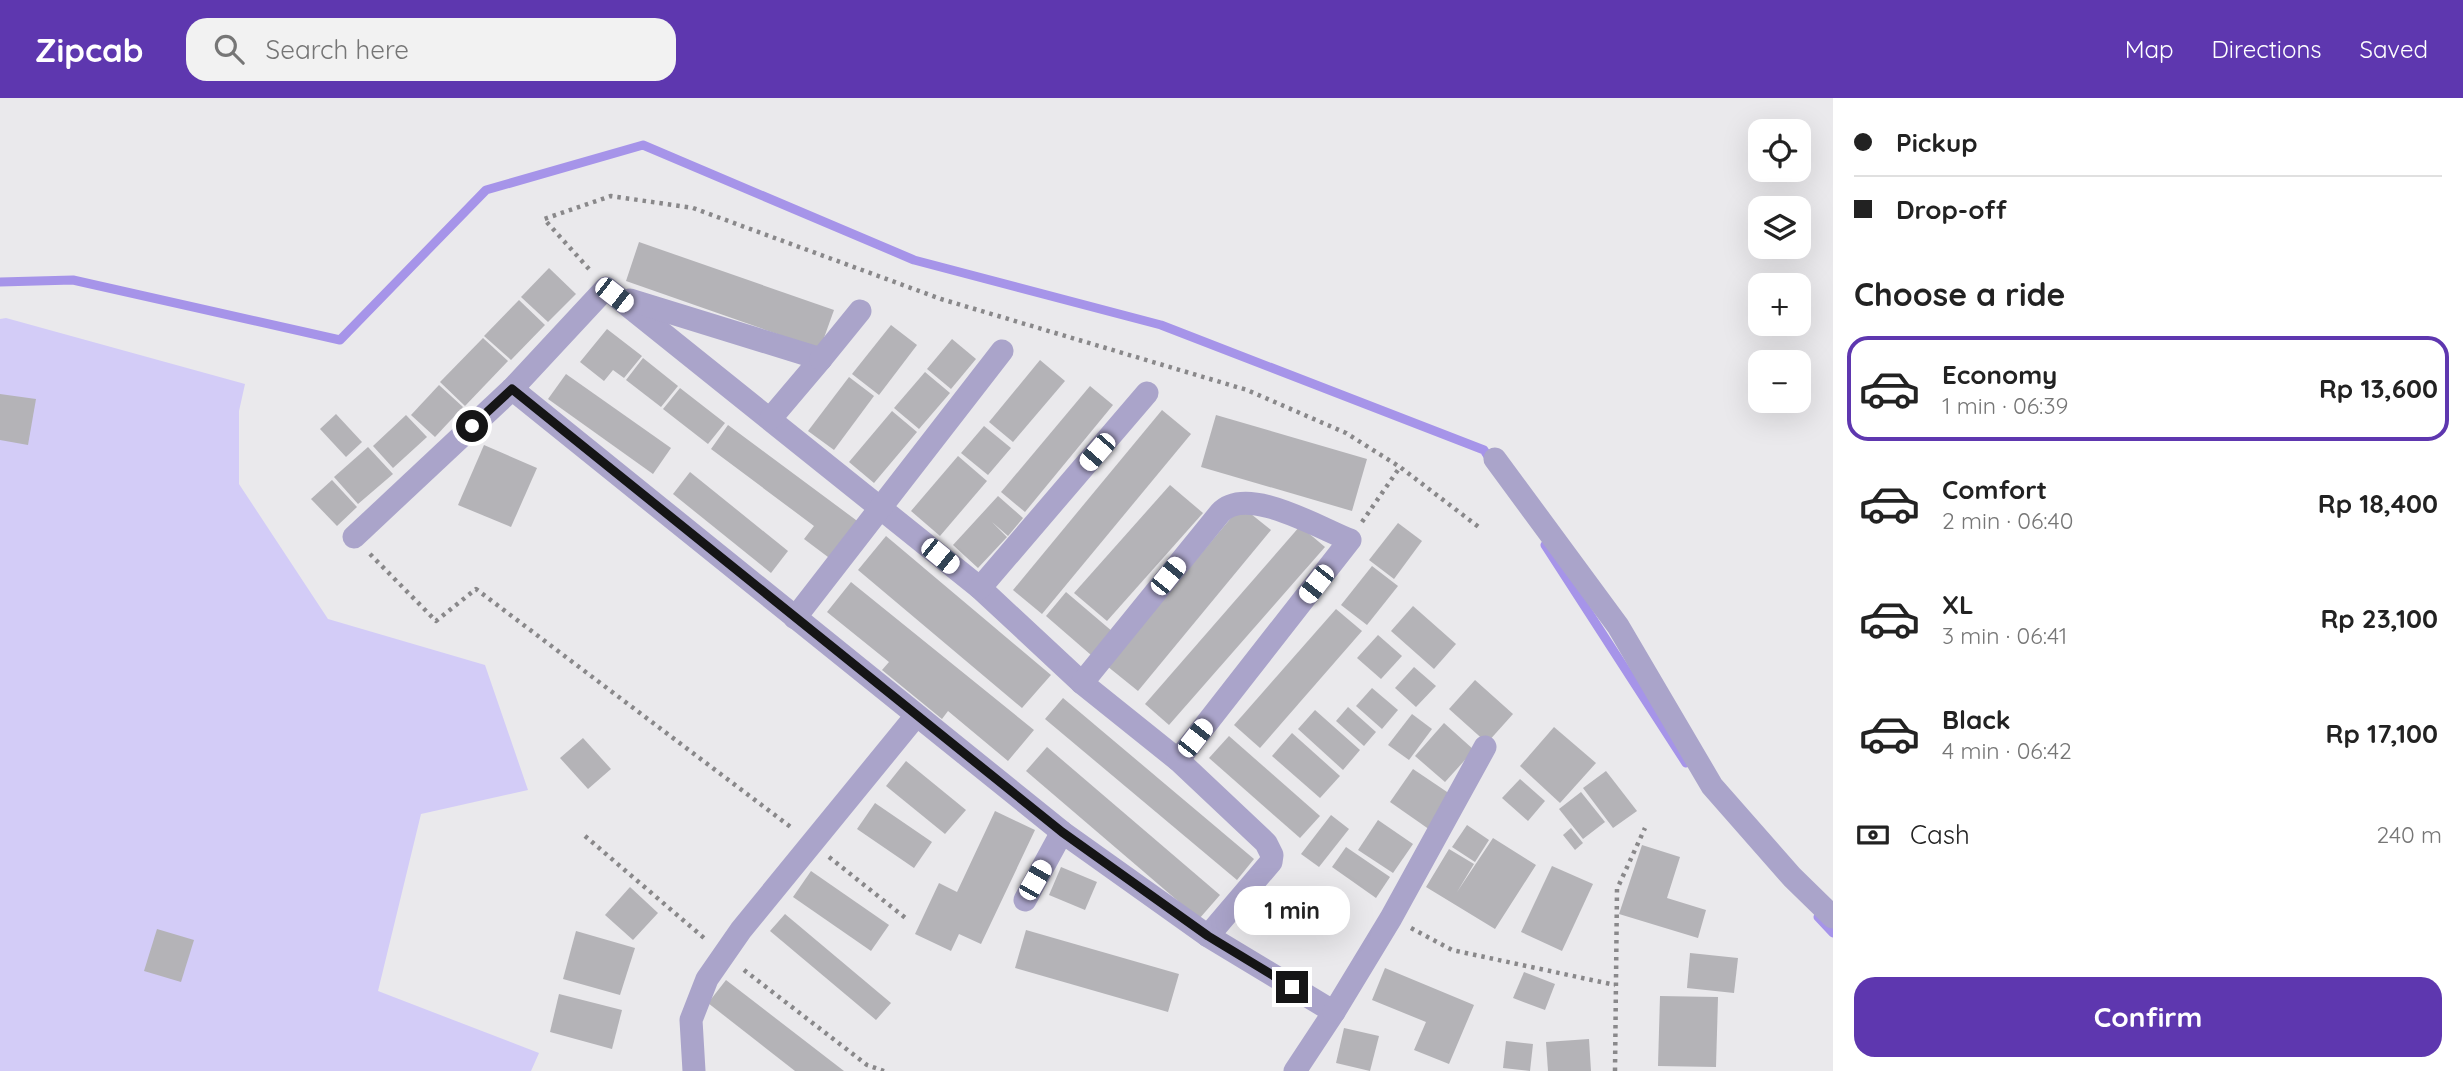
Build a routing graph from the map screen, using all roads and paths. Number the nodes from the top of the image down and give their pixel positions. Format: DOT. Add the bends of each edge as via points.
graph roads {
  1 [pos="610,292"];
  2 [pos="860,311"];
  3 [pos="1002,351"];
  4 [pos="821,359"];
  5 [pos="512,389"];
  6 [pos="1147,393"];
  7 [pos="771,418"];
  8 [pos="1495,459"];
  9 [pos="1400,467"];
  10 [pos="881,508"];
  11 [pos="1480,528"];
  12 [pos="354,537"];
  13 [pos="1350,540"];
  14 [pos="980,588"];
  15 [pos="795,618"];
  16 [pos="1082,683"];
  17 [pos="915,717"];
  18 [pos="1485,747"];
  19 [pos="1178,760"];
  20 [pos="1645,828"];
  21 [pos="1062,832"];
  22 [pos="585,836"];
  23 [pos="811,842"];
  24 [pos="1025,900"];
  25 [pos="1833,917"];
  26 [pos="1391,918"];
  27 [pos="908,920"];
  28 [pos="1208,936"];
  29 [pos="724,955"];
  30 [pos="1615,985"];
  31 [pos="1334,1012"];
  32 [pos="694,1071"];
  33 [pos="884,1071"];
  34 [pos="1295,1071"];
  35 [pos="1615,1071"];
  1 -- 4 [label="street"];
  1 -- 5 [label="street"];
  1 -- 7 [label="street"];
  1 -- 9 [label="path" via="544,219 611,196 693,208 941,299 1247,390 1346,433"];
  2 -- 4 [label="street"];
  3 -- 10 [label="street"];
  4 -- 7 [label="street"];
  5 -- 12 [label="street"];
  5 -- 15 [label="street"];
  6 -- 14 [label="street"];
  7 -- 10 [label="street"];
  8 -- 25 [label="street" via="1618,626 1712,786"];
  9 -- 11 [label="path"];
  9 -- 13 [label="path"];
  10 -- 14 [label="street"];
  10 -- 15 [label="street"];
  12 -- 23 [label="path" via="436,621 476,589"];
  13 -- 16 [label="street" via="1258,502 1234,502 1220,513"];
  13 -- 19 [label="street"];
  14 -- 16 [label="street"];
  15 -- 17 [label="street"];
  16 -- 19 [label="street"];
  17 -- 21 [label="street"];
  17 -- 23 [label="street"];
  18 -- 26 [label="street"];
  19 -- 28 [label="street" via="1266,843 1272,855 1271,862"];
  20 -- 30 [label="path" via="1617,889"];
  21 -- 24 [label="street"];
  21 -- 28 [label="street"];
  22 -- 29 [label="path"];
  23 -- 27 [label="path"];
  23 -- 29 [label="street"];
  26 -- 30 [label="path" via="1452,950"];
  26 -- 31 [label="street"];
  28 -- 31 [label="street"];
  29 -- 32 [label="street" via="707,979 691,1020"];
  29 -- 33 [label="path" via="867,1065"];
  30 -- 35 [label="path"];
  31 -- 34 [label="street"];
}
